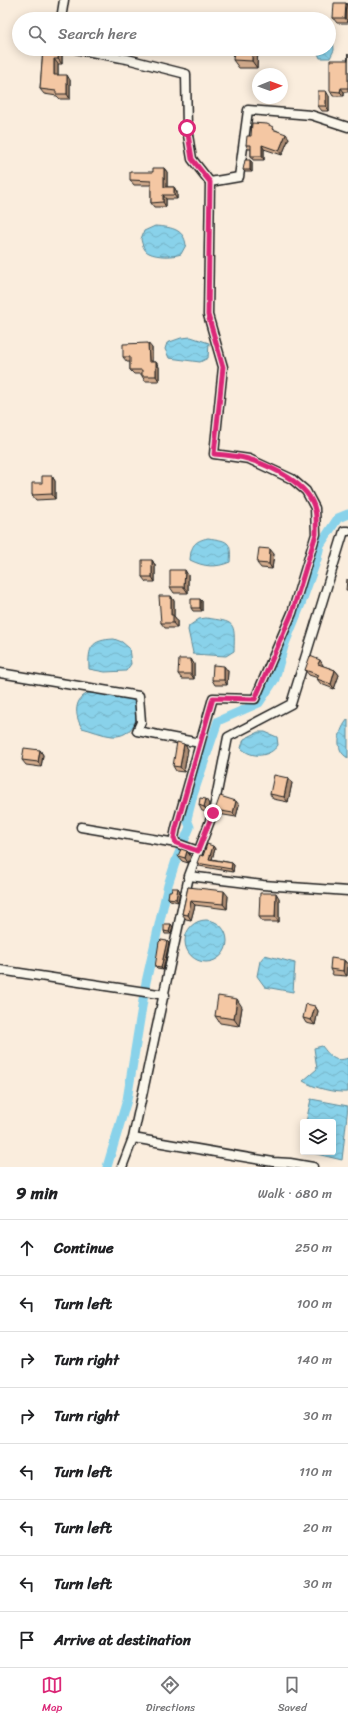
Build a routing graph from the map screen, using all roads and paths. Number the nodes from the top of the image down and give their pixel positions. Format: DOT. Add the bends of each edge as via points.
graph roads {
  1 [pos="64,0"];
  2 [pos="62,12"];
  3 [pos="112,56"];
  4 [pos="348,126"];
  5 [pos="210,182"];
  6 [pos="348,531"];
  7 [pos="0,673"];
  8 [pos="200,743"];
  9 [pos="81,827"];
  10 [pos="176,843"];
  11 [pos="197,850"];
  12 [pos="189,876"];
  13 [pos="348,891"];
  14 [pos="0,970"];
  15 [pos="165,994"];
  16 [pos="133,1138"];
  17 [pos="122,1167"];
  18 [pos="313,1167"];
  1 -- 2 [label="street"];
  3 -- 5 [label="street" via="186,74 187,128 192,159"];
  4 -- 5 [label="street" via="311,115 248,110 238,177"];
  5 -- 8 [label="street" via="208,315 223,367 214,454 248,459 292,479 306,491 315,508 316,534 292,613 255,699 213,698"];
  6 -- 11 [label="street" via="344,531 291,704 228,737 213,813"];
  7 -- 8 [label="street" via="139,696 141,722 137,731"];
  8 -- 10 [label="street" via="176,828"];
  9 -- 10 [label="street"];
  10 -- 11 [label="street"];
  11 -- 12 [label="street"];
  12 -- 13 [label="street" via="263,885"];
  12 -- 15 [label="street"];
  14 -- 15 [label="street"];
  15 -- 16 [label="street"];
  16 -- 17 [label="street"];
  16 -- 18 [label="street"];
}
